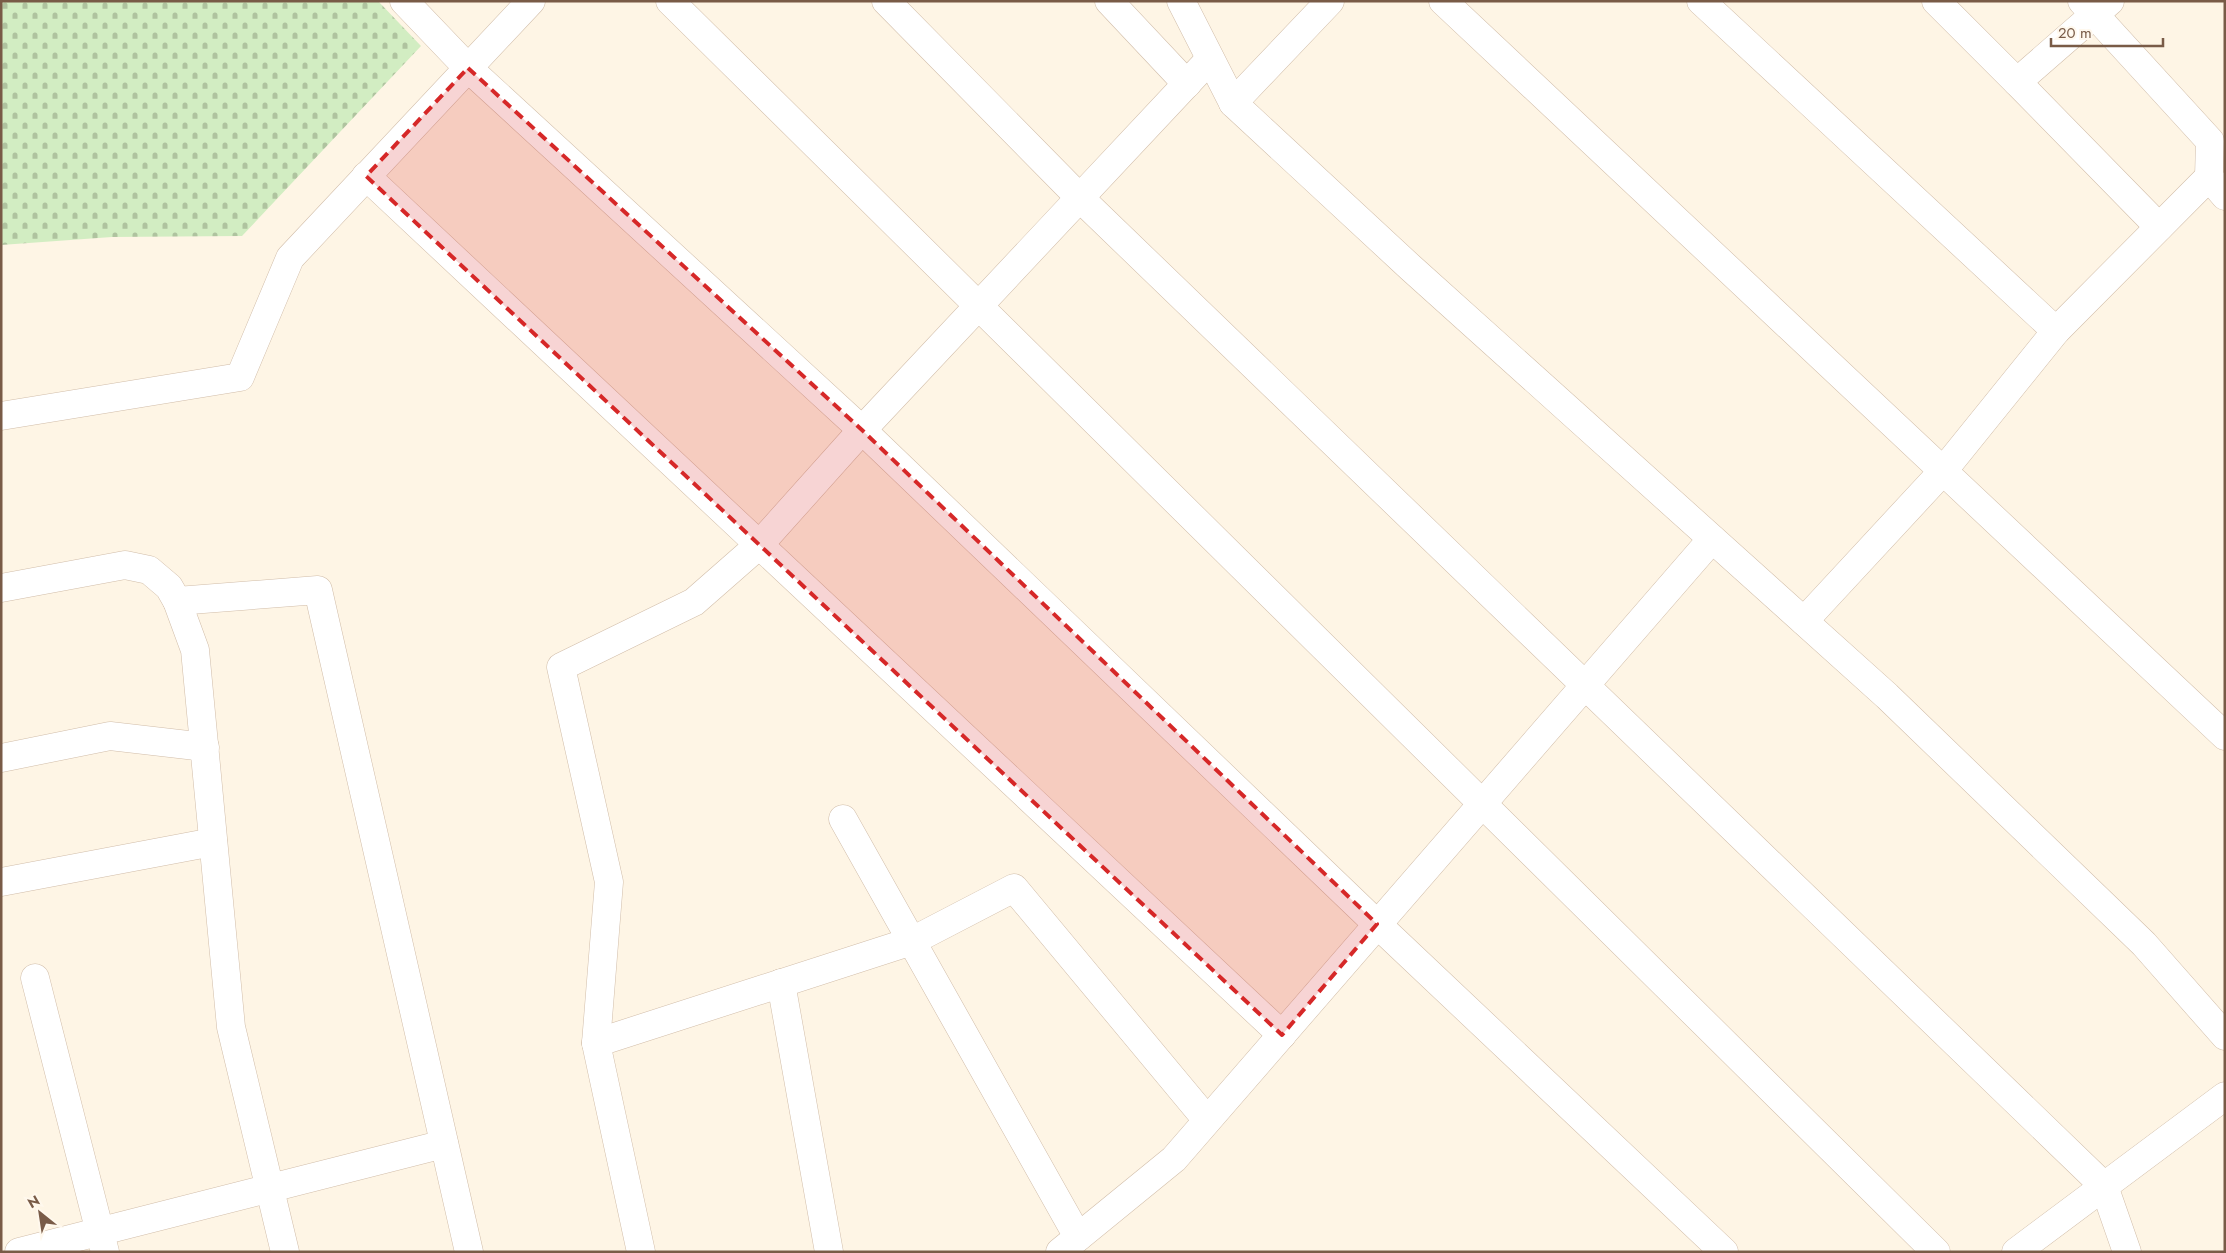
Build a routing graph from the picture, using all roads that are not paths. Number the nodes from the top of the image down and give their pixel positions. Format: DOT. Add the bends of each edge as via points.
graph roads {
  1 [pos="404,1"];
  2 [pos="531,1"];
  3 [pos="670,1"];
  4 [pos="886,1"];
  5 [pos="1109,1"];
  6 [pos="1181,1"];
  7 [pos="1330,1"];
  8 [pos="1443,1"];
  9 [pos="1701,1"];
  10 [pos="1936,1"];
  11 [pos="2095,6"];
  12 [pos="1210,59"];
  13 [pos="468,68"];
  14 [pos="2017,82"];
  15 [pos="1187,84"];
  16 [pos="1233,103"];
  17 [pos="366,176"];
  18 [pos="2217,186"];
  19 [pos="1080,198"];
  20 [pos="2159,227"];
  21 [pos="978,306"];
  22 [pos="2056,331"];
  23 [pos="1,416"];
  24 [pos="862,430"];
  25 [pos="1942,471"];
  26 [pos="1712,539"];
  27 [pos="759,544"];
  28 [pos="1,588"];
  29 [pos="177,602"];
  30 [pos="1804,621"];
  31 [pos="1584,685"];
  32 [pos="2225,736"];
  33 [pos="205,747"];
  34 [pos="1,758"];
  35 [pos="1482,804"];
  36 [pos="843,819"];
  37 [pos="213,842"];
  38 [pos="1,882"];
  39 [pos="1377,924"];
  40 [pos="912,941"];
  41 [pos="35,978"];
  42 [pos="781,983"];
  43 [pos="1282,1035"];
  44 [pos="2225,1036"];
  45 [pos="596,1043"];
  46 [pos="2225,1096"];
  47 [pos="1207,1120"];
  48 [pos="444,1144"];
  49 [pos="2104,1186"];
  50 [pos="270,1188"];
  51 [pos="102,1242"];
  52 [pos="1069,1244"];
  53 [pos="19,1252"];
  54 [pos="286,1252"];
  55 [pos="469,1252"];
  56 [pos="641,1252"];
  57 [pos="829,1252"];
  58 [pos="1724,1252"];
  59 [pos="1936,1252"];
  60 [pos="2016,1252"];
  61 [pos="2127,1252"];
  1 -- 13 [label="street"];
  2 -- 13 [label="street"];
  3 -- 21 [label="street"];
  4 -- 19 [label="street"];
  5 -- 15 [label="street"];
  6 -- 12 [label="street"];
  7 -- 16 [label="street"];
  8 -- 25 [label="street"];
  9 -- 22 [label="street"];
  10 -- 14 [label="street"];
  11 -- 14 [label="street"];
  11 -- 18 [label="street" via="2210,141"];
  12 -- 15 [label="street"];
  12 -- 16 [label="street"];
  13 -- 17 [label="street"];
  13 -- 24 [label="street"];
  14 -- 20 [label="street"];
  15 -- 19 [label="street"];
  16 -- 26 [label="street"];
  17 -- 23 [label="street" via="290,258 240,377"];
  17 -- 27 [label="street"];
  18 -- 20 [label="street"];
  19 -- 21 [label="street"];
  19 -- 31 [label="street"];
  20 -- 22 [label="street"];
  21 -- 24 [label="street"];
  21 -- 35 [label="street"];
  22 -- 25 [label="street"];
  24 -- 27 [label="street"];
  24 -- 39 [label="street"];
  25 -- 30 [label="street"];
  25 -- 32 [label="street"];
  26 -- 30 [label="street"];
  26 -- 31 [label="street"];
  27 -- 43 [label="street"];
  27 -- 45 [label="street" via="694,602 561,667 609,882"];
  28 -- 29 [label="street" via="125,565 149,570 169,587"];
  29 -- 33 [label="street" via="195,650"];
  29 -- 48 [label="street" via="318,590"];
  30 -- 44 [label="street" via="1887,696 2144,944"];
  31 -- 35 [label="street"];
  31 -- 49 [label="street"];
  33 -- 34 [label="street" via="110,736"];
  33 -- 37 [label="street"];
  35 -- 39 [label="street"];
  35 -- 59 [label="street"];
  36 -- 40 [label="street"];
  37 -- 38 [label="street"];
  37 -- 50 [label="street" via="231,1027"];
  39 -- 43 [label="street"];
  39 -- 58 [label="street"];
  40 -- 42 [label="street"];
  40 -- 47 [label="street" via="1014,888"];
  40 -- 52 [label="street"];
  41 -- 51 [label="street"];
  42 -- 45 [label="street"];
  42 -- 57 [label="street"];
  43 -- 47 [label="street"];
  45 -- 56 [label="street"];
  46 -- 49 [label="street"];
  47 -- 52 [label="street" via="1174,1159"];
  48 -- 50 [label="street"];
  48 -- 55 [label="street"];
  49 -- 60 [label="street"];
  49 -- 61 [label="street"];
  50 -- 51 [label="street"];
  50 -- 54 [label="street"];
  51 -- 53 [label="street"];
}
